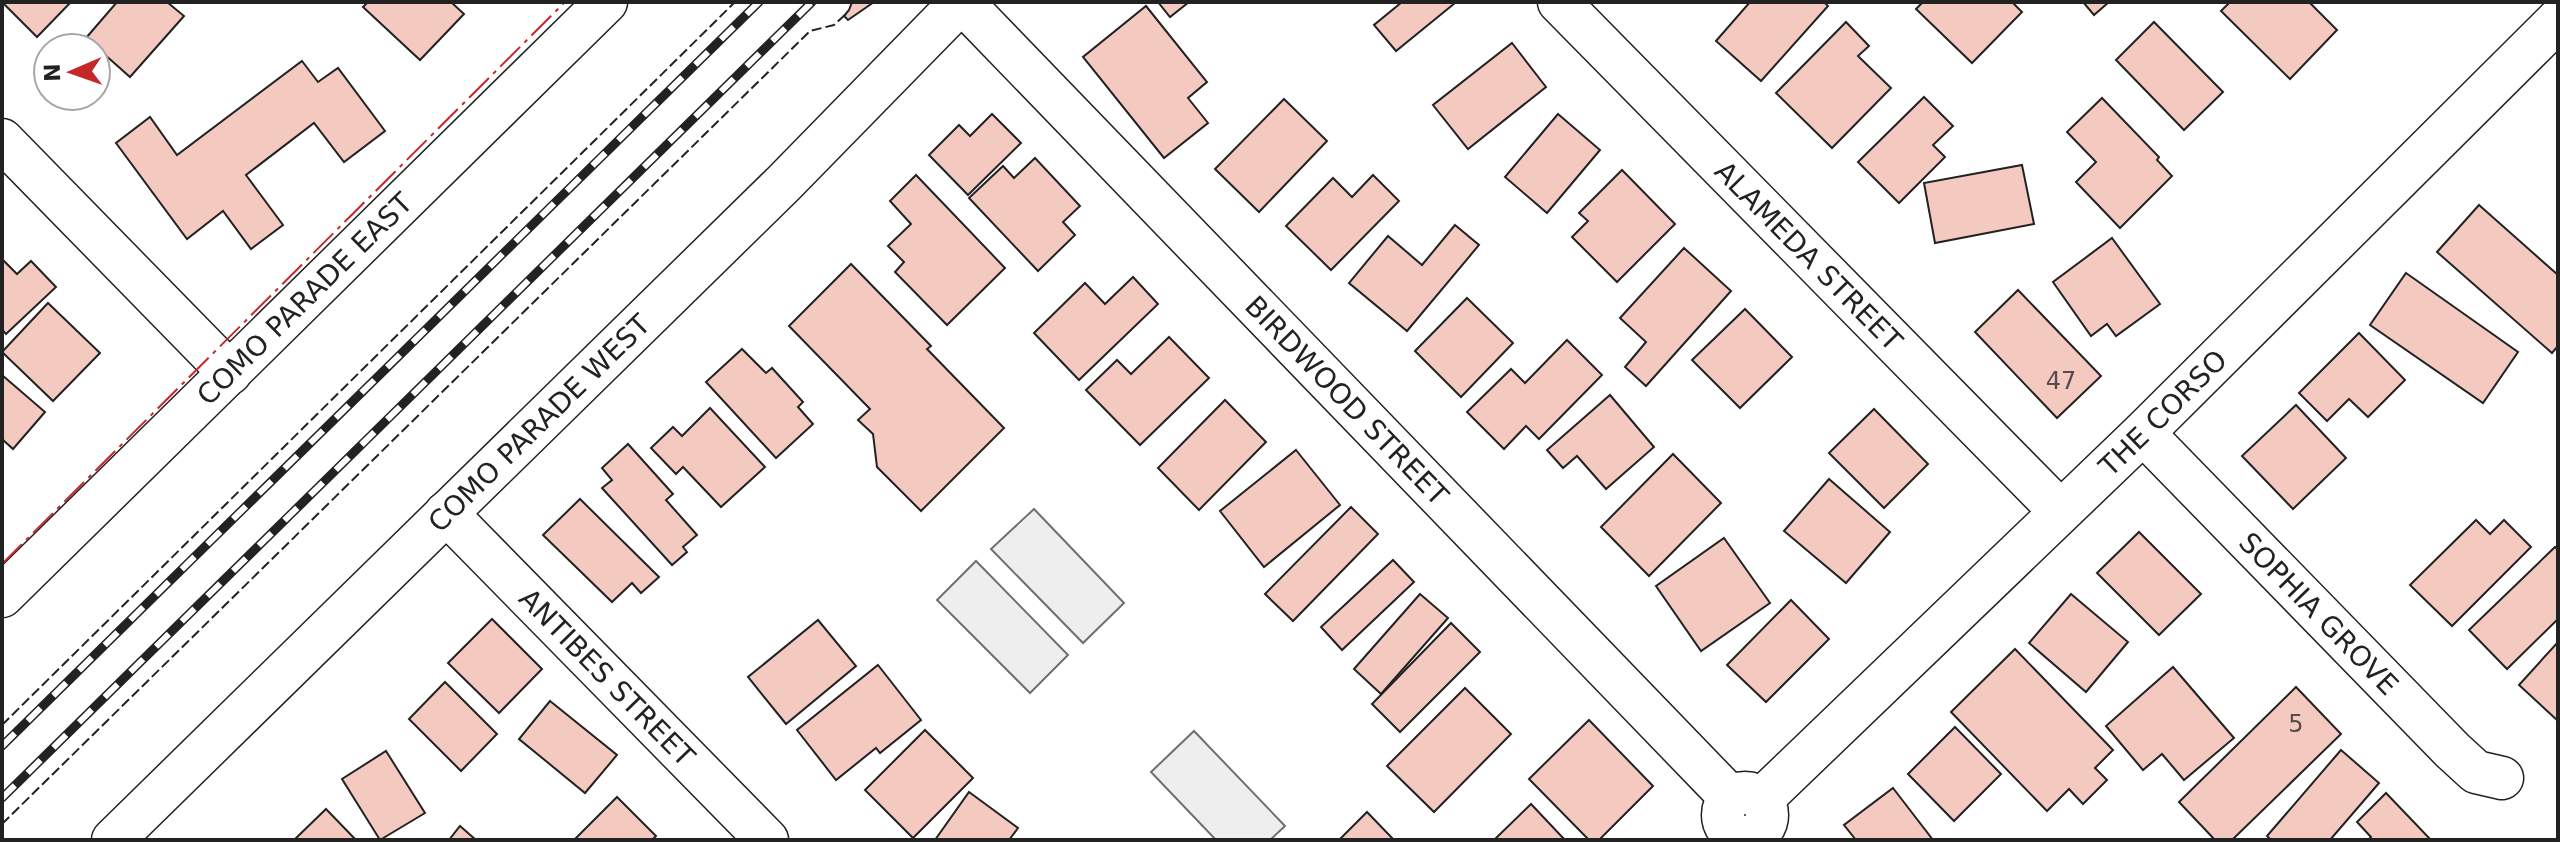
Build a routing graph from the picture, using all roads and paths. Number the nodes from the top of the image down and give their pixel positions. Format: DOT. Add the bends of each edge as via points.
graph roads {
  1 [pos="606,2"];
  2 [pos="961,2"];
  3 [pos="1559,2"];
  4 [pos="2557,22"];
  5 [pos="2,140"];
  6 [pos="230,373"];
  7 [pos="2143,433"];
  8 [pos="2059,510"];
  9 [pos="446,513"];
  10 [pos="2,596"];
  11 [pos="2502,778"];
  12 [pos="1743,823"];
  13 [pos="113,840"];
  14 [pos="767,840"];
  1 -- 6 [label="street, COMO PARADE EAST"];
  2 -- 9 [label="street, COMO PARADE WEST"];
  2 -- 12 [label="street, BIRDWOOD STREET"];
  3 -- 8 [label="street, ALAMEDA STREET"];
  4 -- 7 [label="street, THE CORSO"];
  5 -- 6 [label="street"];
  6 -- 10 [label="street, COMO PARADE EAST"];
  7 -- 8 [label="street, THE CORSO"];
  7 -- 11 [label="street, SOPHIA GROVE" via="2452,750 2476,772"];
  8 -- 12 [label="street, THE CORSO"];
  9 -- 13 [label="street, COMO PARADE WEST"];
  9 -- 14 [label="street, ANTIBES STREET"];
}
